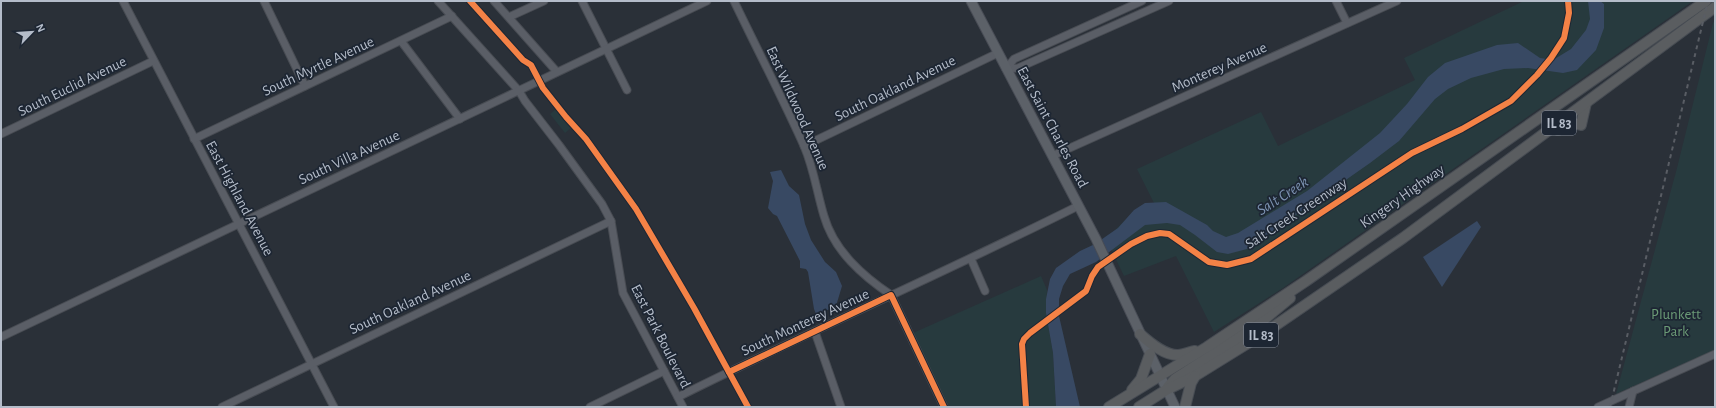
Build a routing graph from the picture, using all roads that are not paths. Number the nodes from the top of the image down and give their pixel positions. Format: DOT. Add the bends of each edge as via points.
graph roads {
  1 [pos="264,1"];
  2 [pos="438,1"];
  3 [pos="494,1"];
  4 [pos="544,1"];
  5 [pos="582,1"];
  6 [pos="707,1"];
  7 [pos="734,1"];
  8 [pos="971,1"];
  9 [pos="1142,1"];
  10 [pos="1168,1"];
  11 [pos="1336,1"];
  12 [pos="1397,1"];
  13 [pos="1706,1"];
  14 [pos="125,2"];
  15 [pos="1715,7"];
  16 [pos="452,16"];
  17 [pos="509,17"];
  18 [pos="1347,23"];
  19 [pos="401,41"];
  20 [pos="606,49"];
  21 [pos="998,53"];
  22 [pos="153,61"];
  23 [pos="1006,69"];
  24 [pos="557,72"];
  25 [pos="305,86"];
  26 [pos="627,90"];
  27 [pos="519,91"];
  28 [pos="1586,103"];
  29 [pos="460,118"];
  30 [pos="1,134"];
  31 [pos="194,139"];
  32 [pos="804,146"];
  33 [pos="1052,156"];
  34 [pos="1504,164"];
  35 [pos="1078,206"];
  36 [pos="611,221"];
  37 [pos="238,224"];
  38 [pos="971,259"];
  39 [pos="1306,281"];
  40 [pos="985,291"];
  41 [pos="891,295"];
  42 [pos="815,332"];
  43 [pos="1140,334"];
  44 [pos="1,337"];
  45 [pos="1203,349"];
  46 [pos="1150,354"];
  47 [pos="1715,354"];
  48 [pos="311,363"];
  49 [pos="664,371"];
  50 [pos="1195,376"];
  51 [pos="1160,377"];
  52 [pos="1166,390"];
  53 [pos="1633,391"];
  54 [pos="678,397"];
  55 [pos="1125,397"];
  56 [pos="222,407"];
  57 [pos="334,407"];
  58 [pos="590,407"];
  59 [pos="683,407"];
  60 [pos="841,407"];
  61 [pos="944,407"];
  62 [pos="1109,407"];
  63 [pos="1139,407"];
  64 [pos="1174,407"];
  65 [pos="1185,407"];
  66 [pos="1598,407"];
  67 [pos="1629,407"];
  1 -- 25 [label="street"];
  2 -- 16 [label="street, East Park Boulevard"];
  3 -- 17 [label="street"];
  4 -- 17 [label="street"];
  5 -- 20 [label="street"];
  6 -- 20 [label="street, South Villa Avenue"];
  7 -- 32 [label="street, East Wildwood Avenue"];
  8 -- 21 [label="main road, East Saint Charles Road"];
  9 -- 23 [label="street" via="1014,59"];
  10 -- 23 [label="street" via="1018,68"];
  11 -- 18 [label="street"];
  12 -- 18 [label="street, Monterey Avenue"];
  13 -- 39 [label="highway, Kingery Highway / IL 83"];
  14 -- 22 [label="street, East Highland Avenue"];
  15 -- 28 [label="highway, IL 83"];
  16 -- 19 [label="street, South Myrtle Avenue"];
  16 -- 27 [label="street, East Park Boulevard"];
  17 -- 24 [label="street"];
  18 -- 33 [label="street, Monterey Avenue"];
  19 -- 25 [label="street, South Myrtle Avenue"];
  19 -- 29 [label="street"];
  20 -- 24 [label="street, South Villa Avenue"];
  20 -- 26 [label="street"];
  21 -- 23 [label="main road, East Saint Charles Road"];
  21 -- 32 [label="street, South Oakland Avenue"];
  22 -- 30 [label="street, South Euclid Avenue"];
  22 -- 31 [label="street, East Highland Avenue"];
  23 -- 33 [label="main road, East Saint Charles Road"];
  24 -- 27 [label="street, South Villa Avenue"];
  25 -- 31 [label="street, South Myrtle Avenue"];
  27 -- 29 [label="street, South Villa Avenue"];
  27 -- 36 [label="street, East Park Boulevard" via="598,198"];
  28 -- 34 [label="highway, IL 83"];
  28 -- 34 [label="highway" via="1581,125 1573,123 1562,127 1527,153"];
  29 -- 37 [label="street, South Villa Avenue"];
  31 -- 37 [label="street, East Highland Avenue"];
  32 -- 41 [label="street, East Wildwood Avenue" via="824,217 839,248 853,265"];
  33 -- 35 [label="main road, East Saint Charles Road"];
  34 -- 50 [label="highway, IL 83" via="1320,295"];
  35 -- 38 [label="street, South Monterey Avenue"];
  35 -- 43 [label="main road, East Saint Charles Road" via="1110,267"];
  36 -- 48 [label="street, South Oakland Avenue"];
  36 -- 49 [label="street, East Park Boulevard" via="623,293"];
  37 -- 44 [label="street, South Villa Avenue"];
  37 -- 48 [label="street, East Highland Avenue"];
  38 -- 40 [label="street"];
  38 -- 41 [label="street, South Monterey Avenue"];
  39 -- 45 [label="highway, Kingery Highway / IL 83"];
  39 -- 52 [label="highway" via="1255,327 1175,379"];
  41 -- 42 [label="street, South Monterey Avenue"];
  41 -- 61 [label="street, East Wildwood Avenue"];
  42 -- 54 [label="street, South Monterey Avenue"];
  42 -- 60 [label="street"];
  43 -- 45 [label="highway" via="1154,346 1170,354 1178,355"];
  43 -- 46 [label="main road, East Saint Charles Road"];
  45 -- 51 [label="highway, Kingery Highway / IL 83"];
  46 -- 51 [label="main road, East Saint Charles Road"];
  46 -- 55 [label="highway" via="1141,379"];
  47 -- 53 [label="street"];
  48 -- 56 [label="street, South Oakland Avenue"];
  48 -- 57 [label="street, East Highland Avenue"];
  49 -- 54 [label="street, East Park Boulevard"];
  49 -- 58 [label="street"];
  50 -- 52 [label="highway, IL 83"];
  50 -- 65 [label="highway"];
  51 -- 52 [label="main road, East Saint Charles Road"];
  51 -- 55 [label="highway, Kingery Highway / IL 83"];
  52 -- 63 [label="highway, IL 83"];
  52 -- 64 [label="main road, East Saint Charles Road"];
  53 -- 66 [label="street"];
  53 -- 67 [label="street"];
  54 -- 59 [label="street, East Park Boulevard"];
  55 -- 62 [label="highway, Kingery Highway / IL 83"];
}
